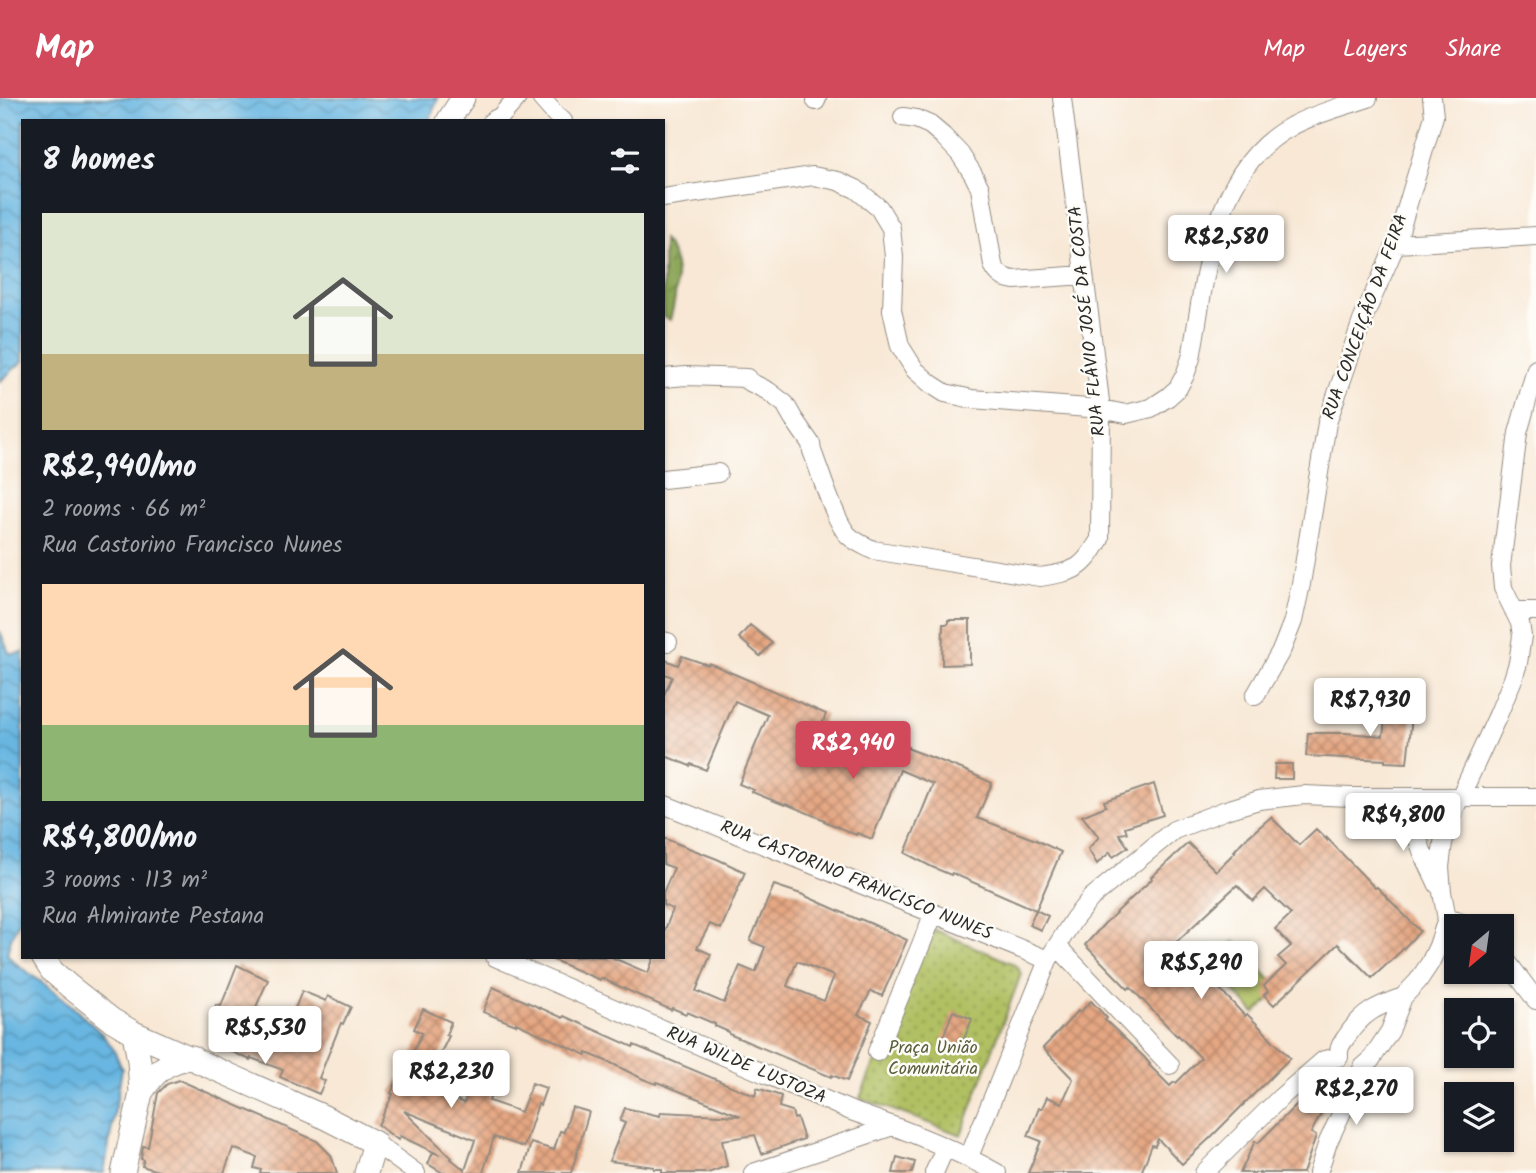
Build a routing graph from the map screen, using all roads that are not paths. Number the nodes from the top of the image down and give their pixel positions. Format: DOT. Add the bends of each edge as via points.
graph roads {
  1 [pos="463,98"];
  2 [pos="517,98"];
  3 [pos="541,98"];
  4 [pos="1062,98"];
  5 [pos="1367,98"];
  6 [pos="1432,98"];
  7 [pos="903,117"];
  8 [pos="449,119"];
  9 [pos="496,119"];
  10 [pos="561,119"];
  11 [pos="665,198"];
  12 [pos="1536,236"];
  13 [pos="1396,244"];
  14 [pos="1084,275"];
  15 [pos="1536,369"];
  16 [pos="665,378"];
  17 [pos="1101,409"];
  18 [pos="718,473"];
  19 [pos="665,479"];
  20 [pos="1514,611"];
  21 [pos="1536,611"];
  22 [pos="1255,696"];
  23 [pos="1403,797"];
  24 [pos="1461,797"];
  25 [pos="1536,797"];
  26 [pos="665,805"];
  27 [pos="1442,892"];
  28 [pos="934,913"];
  29 [pos="1446,914"];
  30 [pos="1444,928"];
  31 [pos="1053,953"];
  32 [pos="44,959"];
  33 [pos="500,959"];
  34 [pos="1514,971"];
  35 [pos="1404,997"];
  36 [pos="1536,1000"];
  37 [pos="1371,1011"];
  38 [pos="1390,1031"];
  39 [pos="134,1033"];
  40 [pos="877,1052"];
  41 [pos="192,1057"];
  42 [pos="1339,1057"];
  43 [pos="1170,1065"];
  44 [pos="1363,1067"];
  45 [pos="141,1093"];
  46 [pos="893,1126"];
  47 [pos="375,1143"];
  48 [pos="945,1148"];
  49 [pos="969,1157"];
  50 [pos="123,1173"];
  51 [pos="366,1173"];
  52 [pos="416,1173"];
  53 [pos="753,1173"];
  54 [pos="934,1173"];
  55 [pos="997,1173"];
  56 [pos="1204,1173"];
  57 [pos="1318,1173"];
  1 -- 8 [label="main road"];
  2 -- 9 [label="street"];
  3 -- 10 [label="street"];
  4 -- 14 [label="street, RUA FLÁVIO JOSÉ DA COSTA"];
  5 -- 17 [label="street" via="1292,126 1262,147 1238,176 1212,240 1191,358 1178,388 1151,408 1126,414"];
  6 -- 13 [label="street, RUA CONCEIÇÃO DA FEIRA" via="1434,116"];
  7 -- 14 [label="street" via="936,131 973,174 998,274 1014,280"];
  11 -- 17 [label="street" via="813,176 856,189 879,208 891,228 892,310 901,346 915,370 945,393"];
  12 -- 13 [label="street"];
  13 -- 22 [label="street, RUA CONCEIÇÃO DA FEIRA" via="1362,321 1327,422 1293,621"];
  14 -- 17 [label="street, RUA FLÁVIO JOSÉ DA COSTA"];
  15 -- 20 [label="street" via="1518,433 1501,566 1503,588"];
  16 -- 17 [label="street, RUA FLÁVIO JOSÉ DA COSTA" via="747,378 785,404 811,443 840,523 862,545 1040,577 1079,567 1101,538"];
  18 -- 19 [label="street"];
  20 -- 21 [label="street"];
  20 -- 24 [label="street" via="1522,636 1513,679"];
  23 -- 24 [label="street"];
  23 -- 27 [label="street"];
  23 -- 31 [label="street" via="1304,795 1259,800 1174,830 1091,898"];
  24 -- 25 [label="street"];
  24 -- 27 [label="street" via="1443,843"];
  26 -- 28 [label="street, RUA CASTORINO FRANCISCO NUNES"];
  27 -- 29 [label="street"];
  28 -- 31 [label="street, RUA CASTORINO FRANCISCO NUNES"];
  28 -- 40 [label="street"];
  30 -- 35 [label="street" via="1430,963"];
  31 -- 43 [label="street"];
  31 -- 49 [label="street"];
  32 -- 39 [label="main road" via="51,971"];
  33 -- 46 [label="street, RUA WILDE LUSTOZA"];
  34 -- 36 [label="street"];
  35 -- 37 [label="street"];
  35 -- 38 [label="street"];
  37 -- 38 [label="street" via="1387,1019"];
  37 -- 42 [label="street" via="1351,1029 1340,1045"];
  38 -- 44 [label="street"];
  39 -- 41 [label="main road"];
  39 -- 45 [label="main road"];
  41 -- 45 [label="main road" via="163,1066"];
  41 -- 47 [label="main road"];
  42 -- 44 [label="street" via="1351,1066"];
  42 -- 56 [label="street" via="1324,1060"];
  44 -- 57 [label="street"];
  45 -- 50 [label="main road"];
  46 -- 48 [label="street, RUA WILDE LUSTOZA"];
  46 -- 53 [label="street"];
  47 -- 51 [label="main road"];
  47 -- 52 [label="street"];
  48 -- 49 [label="street, RUA WILDE LUSTOZA"];
  48 -- 54 [label="street"];
  49 -- 55 [label="street, RUA WILDE LUSTOZA"];
}
